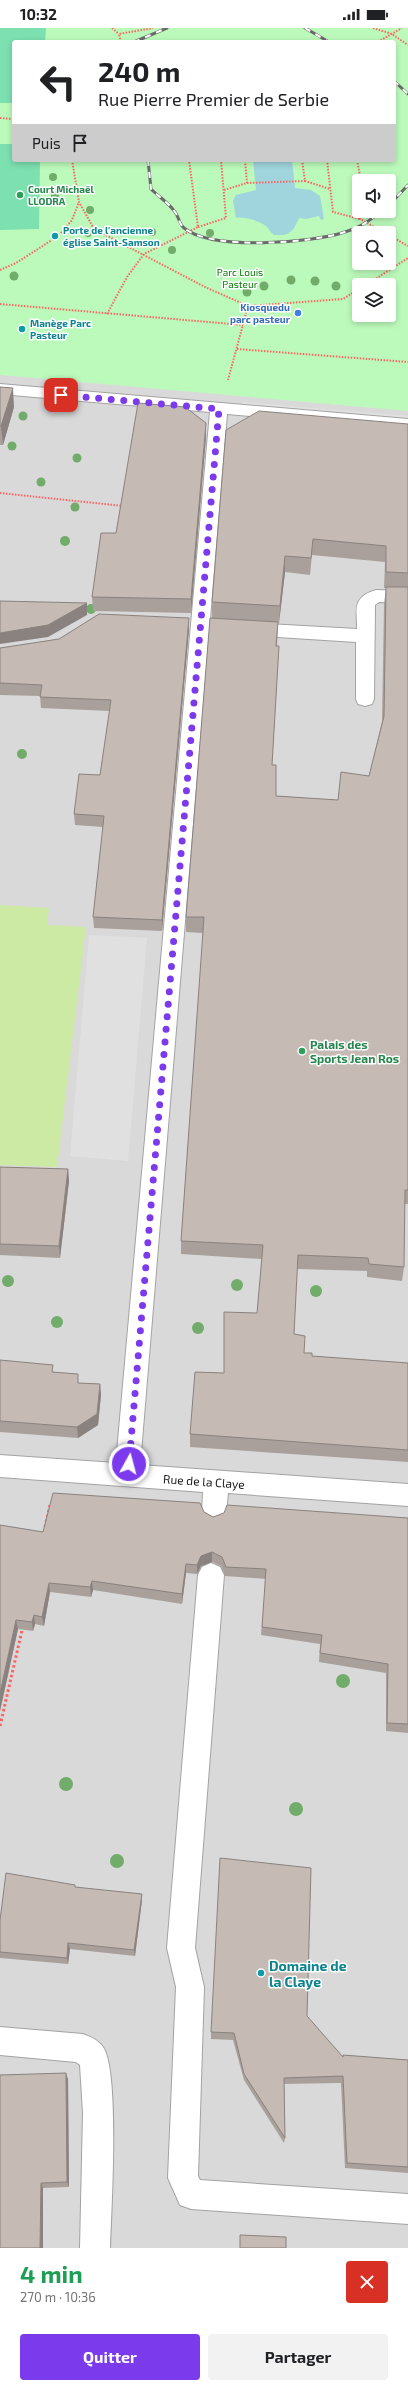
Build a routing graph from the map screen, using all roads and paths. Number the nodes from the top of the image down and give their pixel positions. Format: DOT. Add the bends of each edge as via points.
graph roads {
  1 [pos="112,28"];
  2 [pos="154,28"];
  3 [pos="373,28"];
  4 [pos="402,28"];
  5 [pos="119,34"];
  6 [pos="392,34"];
  7 [pos="120,40"];
  8 [pos="382,40"];
  9 [pos="408,45"];
  10 [pos="0,118"];
  11 [pos="12,118"];
  12 [pos="72,162"];
  13 [pos="189,162"];
  14 [pos="221,162"];
  15 [pos="245,162"];
  16 [pos="302,162"];
  17 [pos="326,162"];
  18 [pos="357,162"];
  19 [pos="360,174"];
  20 [pos="305,181"];
  21 [pos="247,183"];
  22 [pos="330,189"];
  23 [pos="224,190"];
  24 [pos="79,202"];
  25 [pos="360,219"];
  26 [pos="372,226"];
  27 [pos="198,227"];
  28 [pos="61,233"];
  29 [pos="396,239"];
  30 [pos="52,240"];
  31 [pos="408,246"];
  32 [pos="144,254"];
  33 [pos="408,258"];
  34 [pos="0,270"];
  35 [pos="377,278"];
  36 [pos="352,293"];
  37 [pos="0,304"];
  38 [pos="248,306"];
  39 [pos="107,314"];
  40 [pos="243,325"];
  41 [pos="237,349"];
  42 [pos="408,362"];
  43 [pos="0,389"];
  44 [pos="219,409"];
  45 [pos="408,424"];
  46 [pos="0,493"];
  47 [pos="124,506"];
  48 [pos="408,597"];
  49 [pos="207,625"];
  50 [pos="364,636"];
  51 [pos="364,699"];
  52 [pos="0,1466"];
  53 [pos="127,1475"];
  54 [pos="216,1481"];
  55 [pos="408,1495"];
  56 [pos="51,1499"];
  57 [pos="214,1513"];
  58 [pos="43,1534"];
  59 [pos="211,1575"];
  60 [pos="24,1618"];
  61 [pos="0,1726"];
  62 [pos="0,2041"];
  63 [pos="408,2209"];
  64 [pos="95,2248"];
  1 -- 5 [label="path"];
  2 -- 5 [label="path"];
  3 -- 6 [label="path"];
  4 -- 6 [label="path"];
  5 -- 7 [label="path"];
  6 -- 8 [label="path"];
  6 -- 9 [label="path"];
  10 -- 11 [label="path"];
  12 -- 24 [label="path"];
  13 -- 27 [label="path"];
  14 -- 23 [label="path"];
  15 -- 21 [label="path"];
  16 -- 20 [label="path"];
  17 -- 22 [label="path"];
  18 -- 19 [label="path"];
  20 -- 21 [label="path"];
  20 -- 22 [label="path"];
  21 -- 23 [label="path"];
  22 -- 25 [label="path" via="333,212"];
  23 -- 27 [label="path" via="226,218"];
  24 -- 28 [label="path" via="72,220"];
  24 -- 32 [label="path" via="94,229"];
  25 -- 26 [label="path"];
  27 -- 32 [label="path"];
  29 -- 31 [label="path"];
  30 -- 34 [label="path"];
  32 -- 38 [label="path" via="205,287"];
  32 -- 39 [label="path" via="127,277"];
  33 -- 35 [label="path"];
  36 -- 38 [label="path" via="343,299"];
  37 -- 39 [label="path"];
  38 -- 40 [label="path"];
  39 -- 40 [label="path"];
  40 -- 41 [label="path"];
  41 -- 42 [label="path"];
  41 -- 44 [label="path"];
  43 -- 44 [label="street"];
  44 -- 45 [label="street"];
  44 -- 49 [label="street"];
  46 -- 47 [label="path"];
  48 -- 50 [label="street" via="376,596 366,602"];
  49 -- 50 [label="street"];
  49 -- 53 [label="street"];
  50 -- 51 [label="street"];
  52 -- 53 [label="street, Rue de la Claye"];
  53 -- 54 [label="street, Rue de la Claye"];
  54 -- 55 [label="street, Rue de la Claye"];
  54 -- 57 [label="street"];
  56 -- 58 [label="path"];
  59 -- 63 [label="street" via="181,1948 190,1987 183,2178 190,2194"];
  60 -- 61 [label="path"];
  62 -- 64 [label="street" via="83,2048 93,2058 98,2112"];
}
